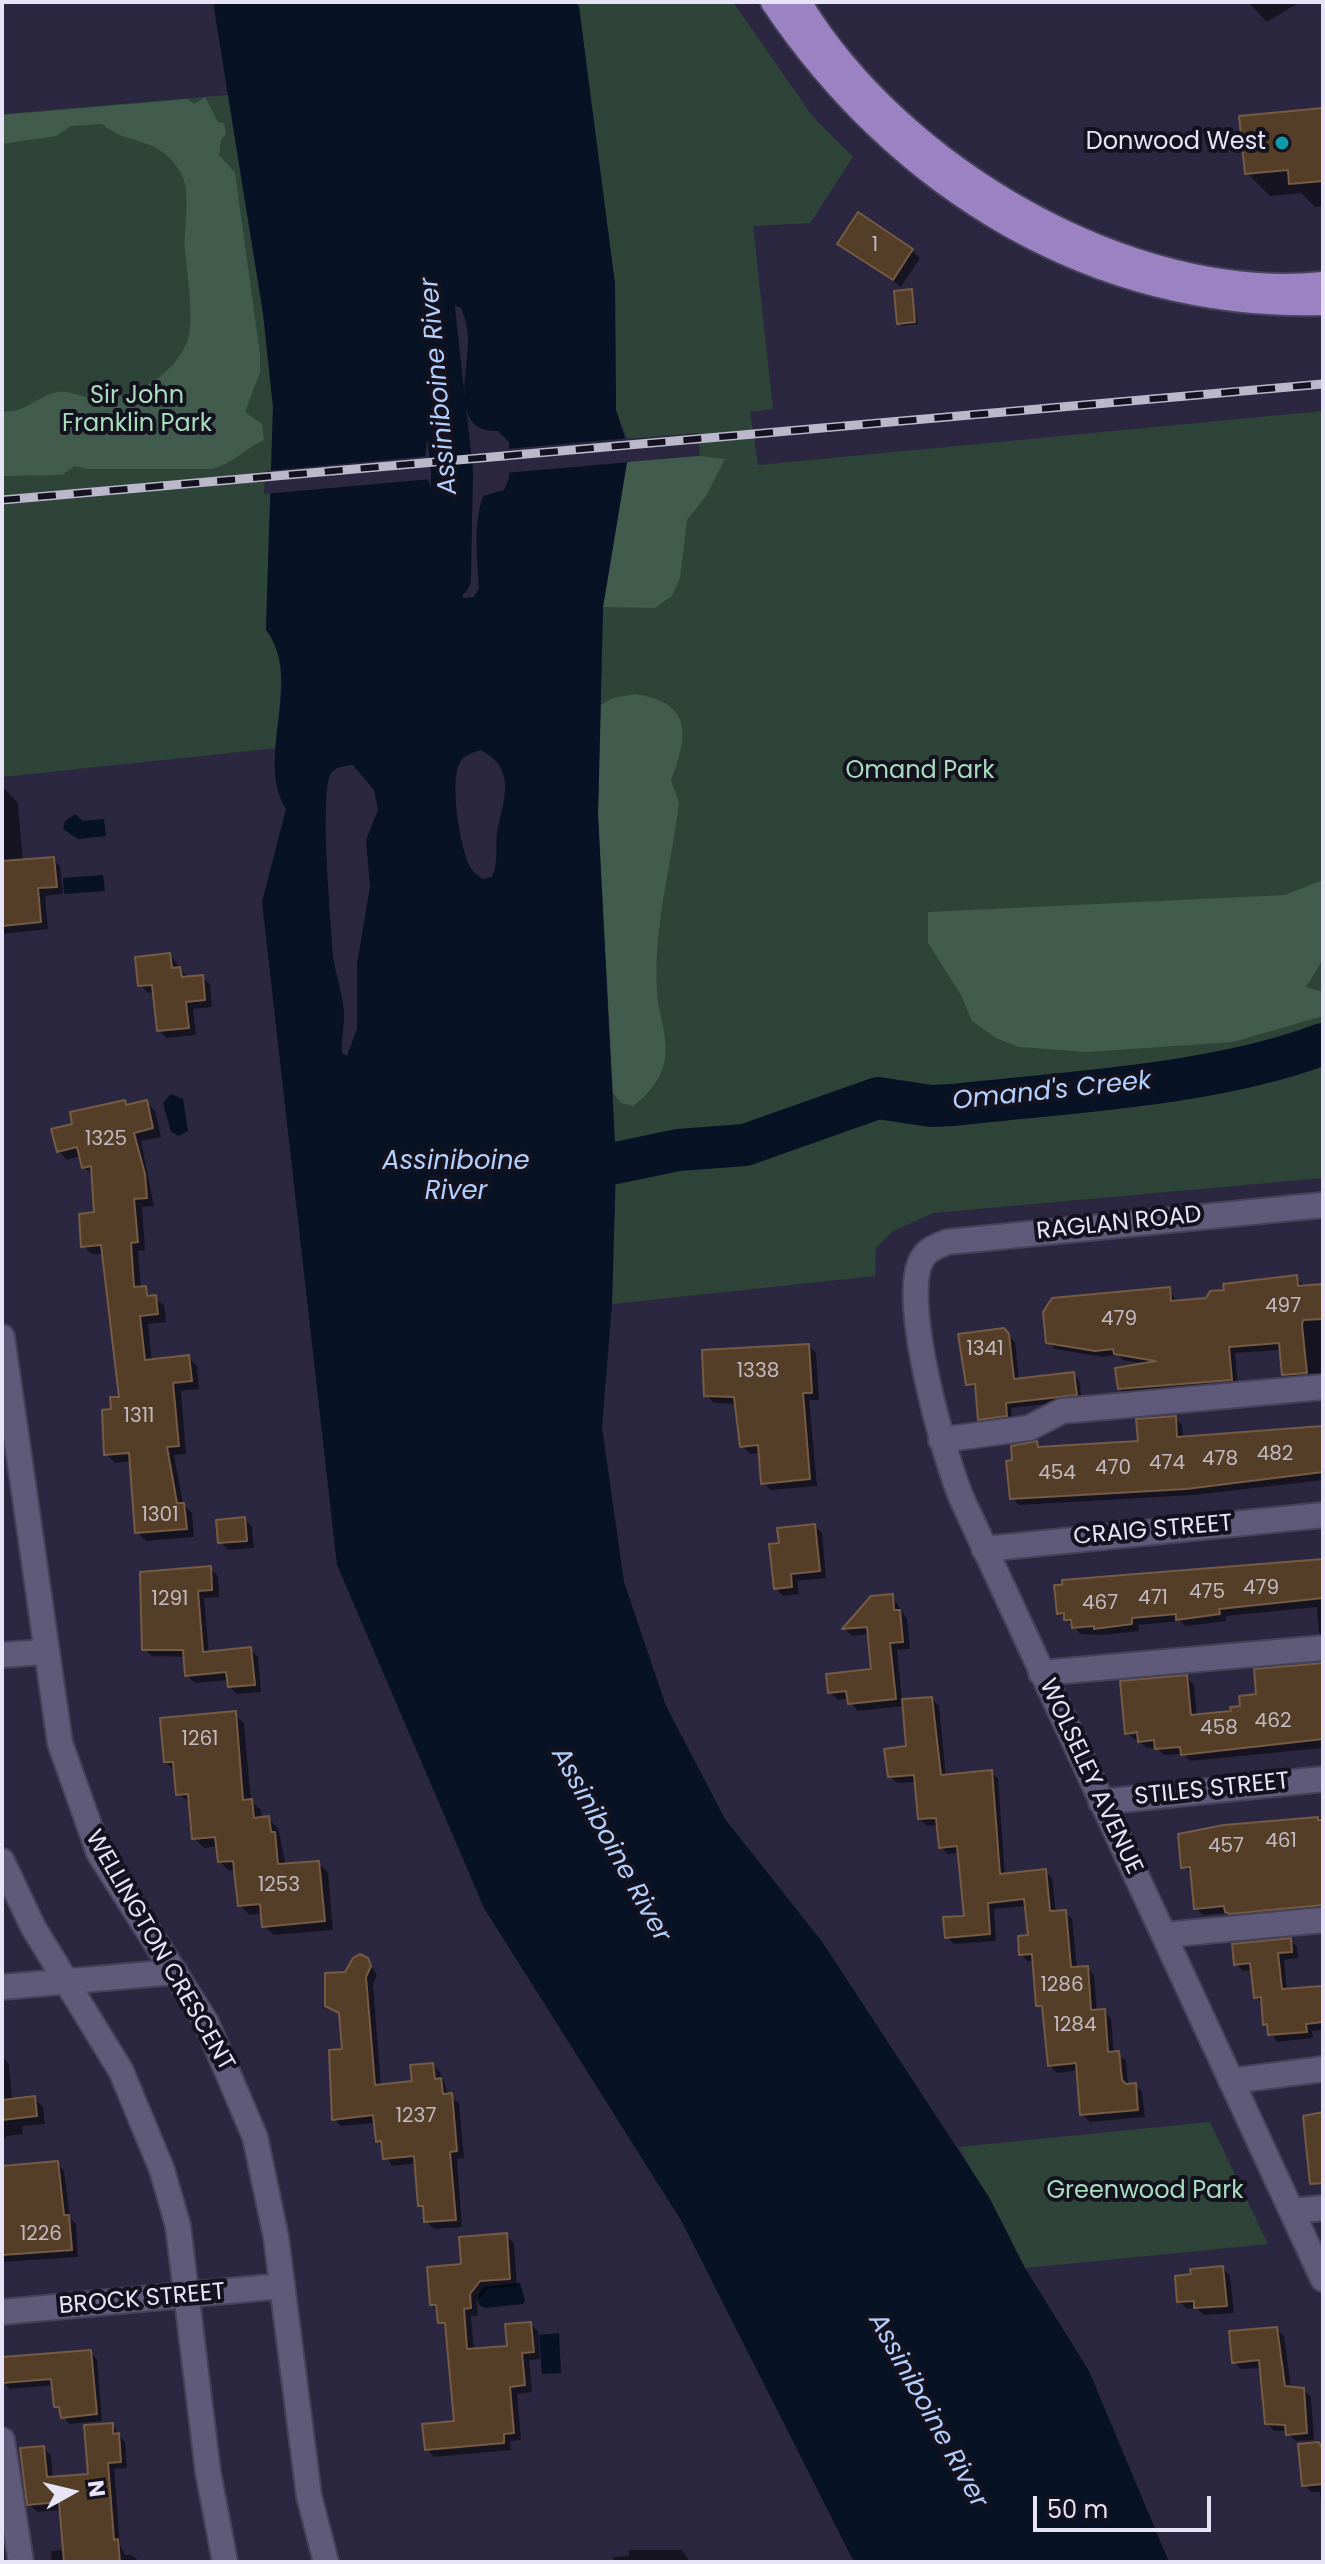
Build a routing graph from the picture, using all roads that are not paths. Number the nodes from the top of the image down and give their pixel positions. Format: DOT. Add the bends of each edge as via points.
graph roads {
  1 [pos="773,2"];
  2 [pos="799,2"];
  3 [pos="1323,284"];
  4 [pos="1323,303"];
  5 [pos="1323,1205"];
  6 [pos="921,1259"];
  7 [pos="2,1337"];
  8 [pos="1323,1387"];
  9 [pos="941,1440"];
  10 [pos="1323,1515"];
  11 [pos="984,1549"];
  12 [pos="1323,1648"];
  13 [pos="44,1652"];
  14 [pos="2,1655"];
  15 [pos="1041,1673"];
  16 [pos="1323,1779"];
  17 [pos="1101,1802"];
  18 [pos="2,1861"];
  19 [pos="1323,1920"];
  20 [pos="1164,1935"];
  21 [pos="175,1972"];
  22 [pos="67,1981"];
  23 [pos="2,1987"];
  24 [pos="1323,2069"];
  25 [pos="1231,2081"];
  26 [pos="1323,2208"];
  27 [pos="1292,2211"];
  28 [pos="1323,2279"];
  29 [pos="282,2286"];
  30 [pos="187,2296"];
  31 [pos="2,2312"];
  32 [pos="2,2440"];
  33 [pos="5,2471"];
  34 [pos="21,2562"];
  35 [pos="225,2562"];
  36 [pos="326,2562"];
  1 -- 4 [label="main road" via="815,63 867,120 943,182 1019,230 1098,267 1166,288 1252,301"];
  2 -- 3 [label="main road" via="858,81 903,126 942,160 1044,222 1138,261 1188,274"];
  5 -- 6 [label="street, RAGLAN ROAD" via="947,1242"];
  6 -- 9 [label="street, WOLSELEY AVENUE" via="917,1307"];
  7 -- 13 [label="street, WELLINGTON CRESCENT"];
  8 -- 9 [label="street" via="1062,1411 1029,1428"];
  9 -- 11 [label="street, WOLSELEY AVENUE"];
  10 -- 11 [label="street, CRAIG STREET"];
  11 -- 15 [label="street, WOLSELEY AVENUE"];
  12 -- 15 [label="street"];
  13 -- 14 [label="street"];
  13 -- 21 [label="street, WELLINGTON CRESCENT" via="60,1743 88,1828 113,1880"];
  15 -- 17 [label="street, WOLSELEY AVENUE"];
  16 -- 17 [label="street, STILES STREET"];
  17 -- 20 [label="street, WOLSELEY AVENUE"];
  18 -- 22 [label="street" via="33,1927"];
  19 -- 20 [label="street"];
  20 -- 25 [label="street, WOLSELEY AVENUE"];
  21 -- 22 [label="street"];
  21 -- 29 [label="street, WELLINGTON CRESCENT" via="216,2043 255,2137"];
  22 -- 23 [label="street"];
  22 -- 30 [label="street" via="140,2110 171,2197"];
  24 -- 25 [label="street"];
  25 -- 27 [label="street, WOLSELEY AVENUE"];
  26 -- 27 [label="street"];
  27 -- 28 [label="street, WOLSELEY AVENUE"];
  29 -- 30 [label="street, BROCK STREET"];
  29 -- 36 [label="street, WELLINGTON CRESCENT" via="304,2465"];
  30 -- 31 [label="street, BROCK STREET"];
  30 -- 35 [label="street" via="208,2472"];
  32 -- 33 [label="street"];
  33 -- 34 [label="street"];
}
